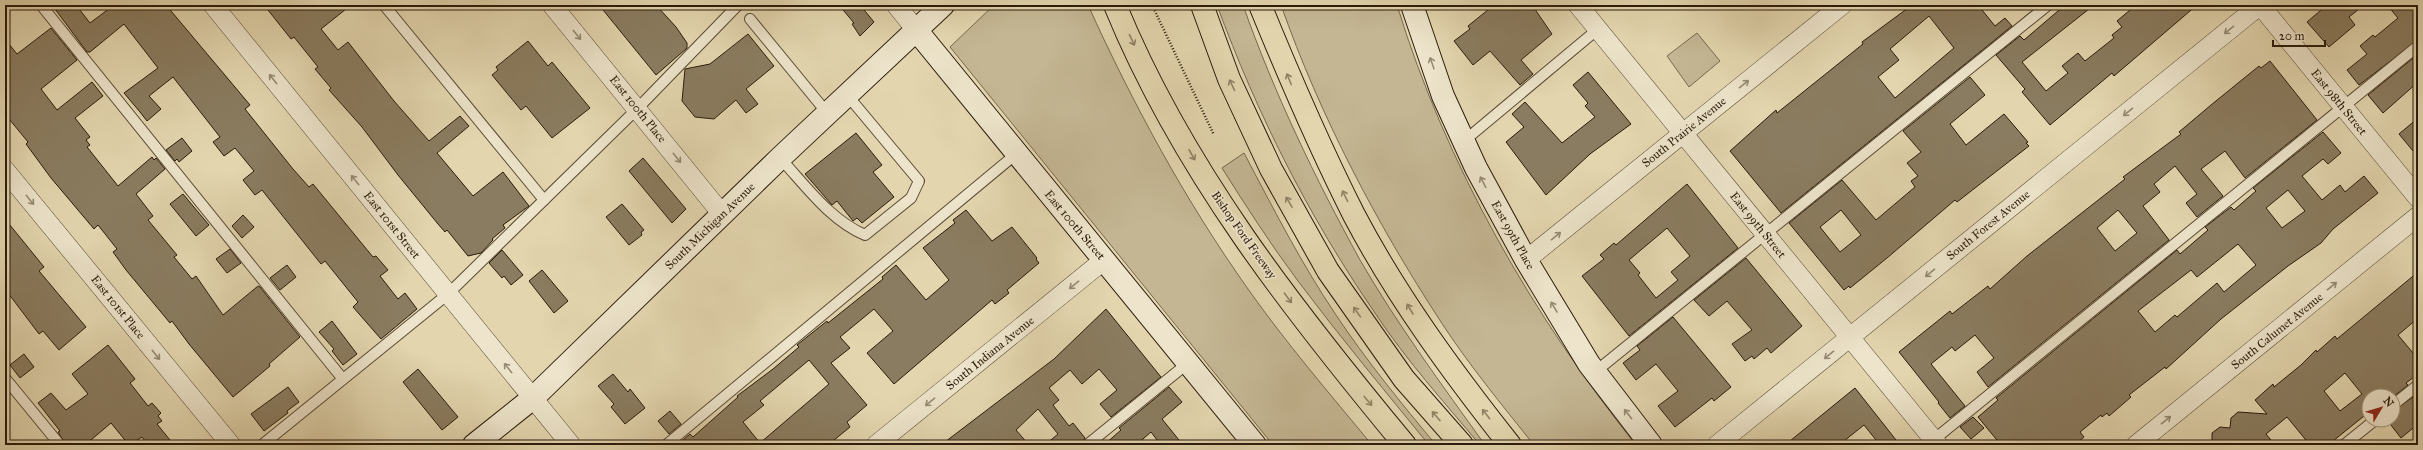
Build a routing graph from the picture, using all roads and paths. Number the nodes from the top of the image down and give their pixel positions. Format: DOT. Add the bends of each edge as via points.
graph roads {
  1 [pos="41,5"];
  2 [pos="213,5"];
  3 [pos="384,5"];
  4 [pos="552,5"];
  5 [pos="896,5"];
  6 [pos="943,5"];
  7 [pos="1115,5"];
  8 [pos="1152,5"];
  9 [pos="1202,5"];
  10 [pos="1260,5"];
  11 [pos="1578,5"];
  12 [pos="1842,5"];
  13 [pos="2048,5"];
  14 [pos="2260,5"];
  15 [pos="733,7"];
  16 [pos="1416,7"];
  17 [pos="750,19"];
  18 [pos="1598,29"];
  19 [pos="917,31"];
  20 [pos="2418,46"];
  21 [pos="848,96"];
  22 [pos="2343,107"];
  23 [pos="637,109"];
  24 [pos="828,114"];
  25 [pos="1683,133"];
  26 [pos="1214,135"];
  27 [pos="1464,141"];
  28 [pos="1016,154"];
  29 [pos="780,158"];
  30 [pos="5,170"];
  31 [pos="2418,198"];
  32 [pos="544,200"];
  33 [pos="722,214"];
  34 [pos="2418,216"];
  35 [pos="1766,234"];
  36 [pos="1104,260"];
  37 [pos="1526,260"];
  38 [pos="448,294"];
  39 [pos="1850,337"];
  40 [pos="1188,363"];
  41 [pos="1595,372"];
  42 [pos="5,378"];
  43 [pos="342,378"];
  44 [pos="2418,385"];
  45 [pos="533,398"];
  46 [pos="2401,399"];
  47 [pos="2365,428"];
  48 [pos="1933,443"];
  49 [pos="60,445"];
  50 [pos="230,445"];
  51 [pos="262,445"];
  52 [pos="474,445"];
  53 [pos="571,445"];
  54 [pos="666,445"];
  55 [pos="876,445"];
  56 [pos="1087,445"];
  57 [pos="1255,445"];
  58 [pos="1404,445"];
  59 [pos="1462,445"];
  60 [pos="1510,445"];
  61 [pos="1651,445"];
  62 [pos="1717,445"];
  63 [pos="2136,445"];
  64 [pos="2344,445"];
  1 -- 43 [label="lane"];
  38 -- 2 [label="street, East 101st Street, one-way"];
  3 -- 32 [label="lane"];
  4 -- 23 [label="street, East 100th Place, one-way"];
  5 -- 19 [label="street, East 100th Street"];
  6 -- 19 [label="street, South Michigan Avenue"];
  7 -- 58 [label="highway, Bishop Ford Freeway, one-way" via="1156,90 1216,196 1254,253 1342,370"];
  8 -- 26 [label="path"];
  59 -- 9 [label="highway, one-way" via="1404,379 1328,271 1271,169 1229,79"];
  60 -- 10 [label="highway, one-way" via="1414,315 1355,216 1298,100"];
  11 -- 18 [label="street, East 99th Street"];
  25 -- 12 [label="street, South Prairie Avenue, one-way"];
  13 -- 35 [label="lane"];
  14 -- 22 [label="street, East 98th Street"];
  14 -- 39 [label="street, South Forest Avenue, one-way"];
  15 -- 23 [label="lane"];
  27 -- 16 [label="street, East 99th Place, one-way" via="1443,96"];
  17 -- 24 [label="lane"];
  18 -- 25 [label="street, East 99th Street"];
  18 -- 27 [label="lane"];
  19 -- 21 [label="street, South Michigan Avenue"];
  19 -- 28 [label="street, East 100th Street"];
  20 -- 22 [label="lane"];
  21 -- 24 [label="street, South Michigan Avenue"];
  21 -- 29 [label="lane" via="919,181 911,198 865,235 848,228"];
  22 -- 31 [label="street, East 98th Street"];
  22 -- 48 [label="lane"];
  23 -- 32 [label="lane"];
  23 -- 33 [label="street, East 100th Place, one-way"];
  24 -- 29 [label="street, South Michigan Avenue"];
  25 -- 35 [label="street, East 99th Street"];
  37 -- 25 [label="street, South Prairie Avenue, one-way"];
  37 -- 27 [label="street, East 99th Place, one-way"];
  28 -- 36 [label="street, East 100th Street"];
  28 -- 54 [label="lane"];
  29 -- 33 [label="street, South Michigan Avenue"];
  30 -- 50 [label="street, East 101st Place, one-way"];
  32 -- 38 [label="lane"];
  33 -- 45 [label="street, South Michigan Avenue"];
  63 -- 34 [label="street, South Calumet Avenue, one-way"];
  35 -- 39 [label="street, East 99th Street"];
  35 -- 41 [label="lane"];
  36 -- 40 [label="street, East 100th Street"];
  36 -- 55 [label="street, South Indiana Avenue, one-way"];
  41 -- 37 [label="street, East 99th Place, one-way"];
  38 -- 43 [label="lane"];
  45 -- 38 [label="street, East 101st Street, one-way"];
  39 -- 48 [label="street, East 99th Street"];
  39 -- 62 [label="street, South Forest Avenue, one-way"];
  40 -- 56 [label="lane"];
  40 -- 57 [label="street, East 100th Street"];
  61 -- 41 [label="street, East 99th Place, one-way"];
  42 -- 49 [label="lane"];
  43 -- 51 [label="lane"];
  44 -- 46 [label="lane"];
  45 -- 52 [label="street, South Michigan Avenue"];
  45 -- 53 [label="street, East 101st Street"];
  47 -- 64 [label="lane"];
}
